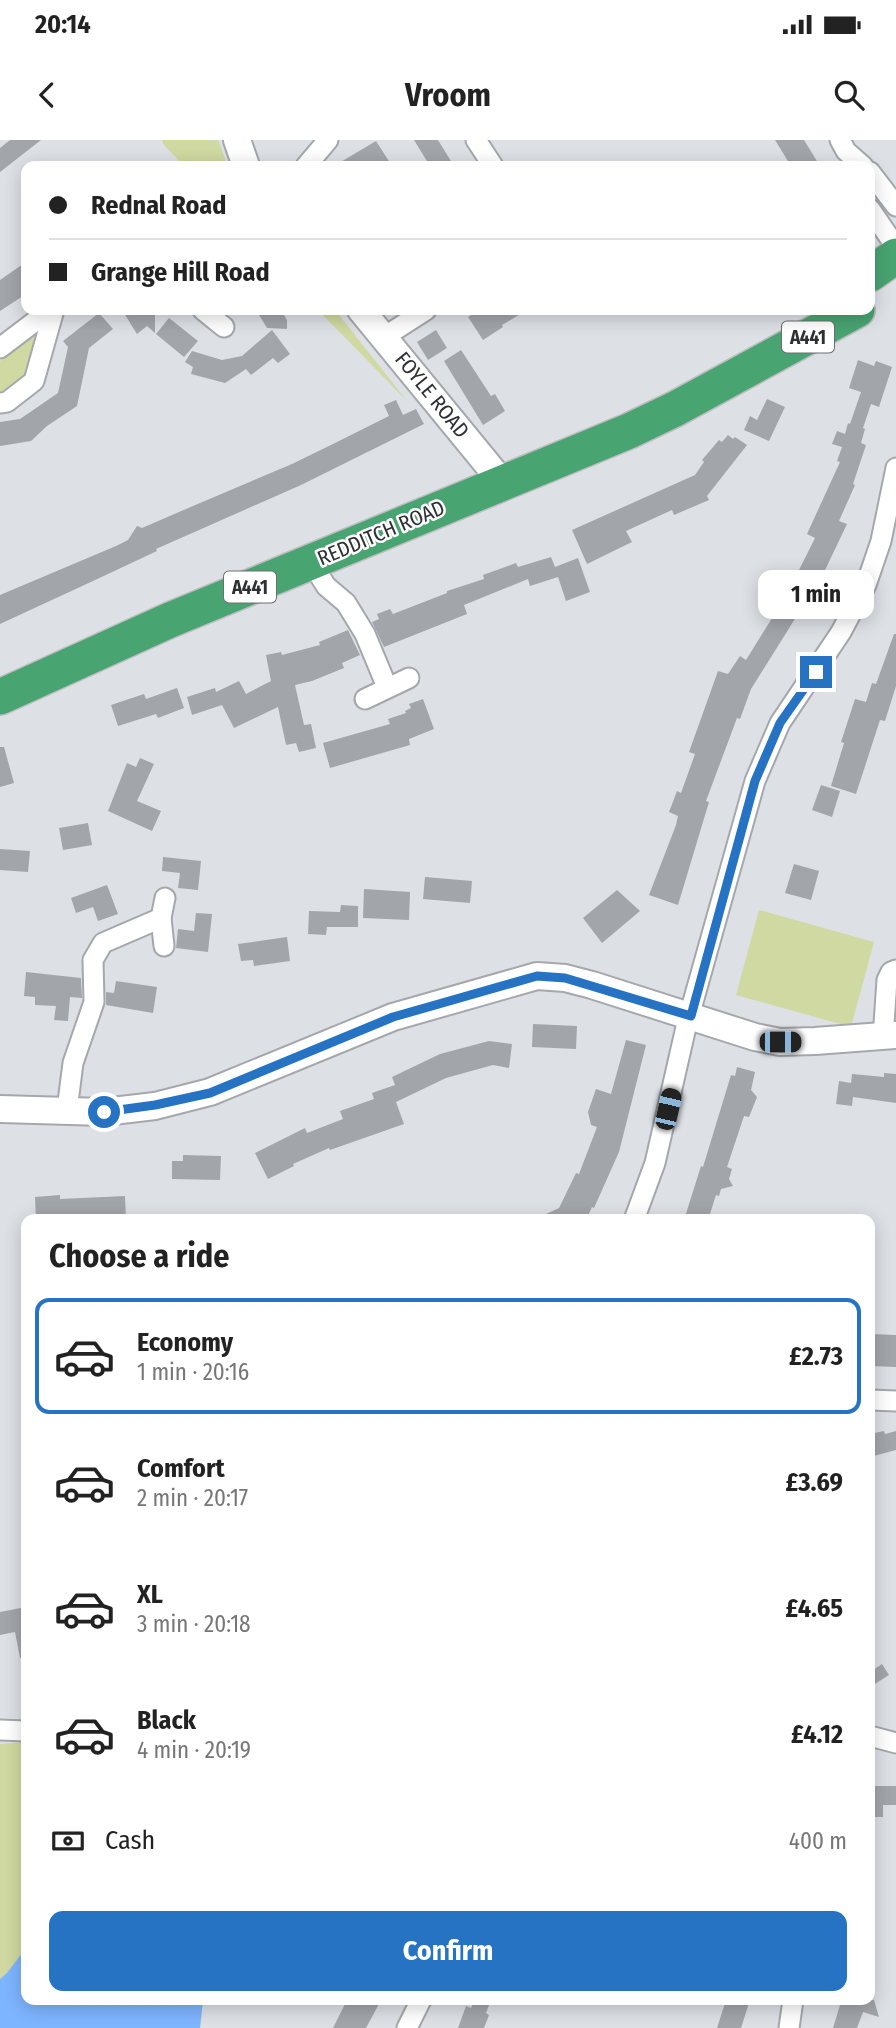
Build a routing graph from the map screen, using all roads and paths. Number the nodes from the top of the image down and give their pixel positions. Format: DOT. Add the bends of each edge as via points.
graph roads {
  1 [pos="237,140"];
  2 [pos="328,140"];
  3 [pos="476,140"];
  4 [pos="244,161"];
  5 [pos="310,161"];
  6 [pos="490,161"];
  7 [pos="875,179"];
  8 [pos="896,206"];
  9 [pos="875,216"];
  10 [pos="896,247"];
  11 [pos="896,256"];
  12 [pos="875,271"];
  13 [pos="896,285"];
  14 [pos="875,299"];
  15 [pos="45,315"];
  16 [pos="51,315"];
  17 [pos="209,315"];
  18 [pos="365,315"];
  19 [pos="418,315"];
  20 [pos="810,315"];
  21 [pos="848,315"];
  22 [pos="224,327"];
  23 [pos="384,337"];
  24 [pos="0,348"];
  25 [pos="759,364"];
  26 [pos="0,403"];
  27 [pos="896,468"];
  28 [pos="502,482"];
  29 [pos="311,562"];
  30 [pos="410,678"];
  31 [pos="387,687"];
  32 [pos="0,697"];
  33 [pos="365,699"];
  34 [pos="164,946"];
  35 [pos="896,970"];
  36 [pos="691,1016"];
  37 [pos="890,1036"];
  38 [pos="0,1109"];
  39 [pos="67,1110"];
  40 [pos="636,1214"];
  41 [pos="875,1400"];
  42 [pos="896,1401"];
  43 [pos="0,1730"];
  44 [pos="21,1731"];
  45 [pos="875,1737"];
  46 [pos="896,1743"];
  47 [pos="418,2005"];
  48 [pos="792,2005"];
  49 [pos="407,2028"];
  50 [pos="789,2028"];
  1 -- 4 [label="street"];
  2 -- 5 [label="street"];
  3 -- 6 [label="street"];
  7 -- 8 [label="street"];
  9 -- 10 [label="street"];
  11 -- 12 [label="highway"];
  13 -- 14 [label="highway"];
  15 -- 24 [label="street"];
  16 -- 26 [label="street" via="34,381"];
  17 -- 22 [label="street"];
  18 -- 23 [label="street, FOYLE ROAD"];
  19 -- 23 [label="street"];
  20 -- 25 [label="highway, REDDITCH ROAD / A441"];
  21 -- 25 [label="highway, REDDITCH ROAD / A441"];
  23 -- 28 [label="street, FOYLE ROAD"];
  25 -- 28 [label="highway, REDDITCH ROAD / A441" via="629,431"];
  27 -- 36 [label="street" via="866,586 780,723 755,781"];
  28 -- 29 [label="highway, REDDITCH ROAD / A441"];
  29 -- 31 [label="street" via="326,586 353,613"];
  29 -- 32 [label="highway, REDDITCH ROAD / A441"];
  30 -- 31 [label="street"];
  31 -- 33 [label="street"];
  34 -- 39 [label="street" via="163,908 103,943 93,960 94,1002 73,1063"];
  35 -- 37 [label="street" via="887,980"];
  36 -- 37 [label="street" via="780,1042"];
  36 -- 39 [label="street" via="574,980 537,976 393,1017 210,1093 117,1111"];
  36 -- 40 [label="street" via="655,1163"];
  38 -- 39 [label="street"];
  41 -- 42 [label="street"];
  43 -- 44 [label="street"];
  45 -- 46 [label="street"];
  47 -- 49 [label="street"];
  48 -- 50 [label="street"];
}
